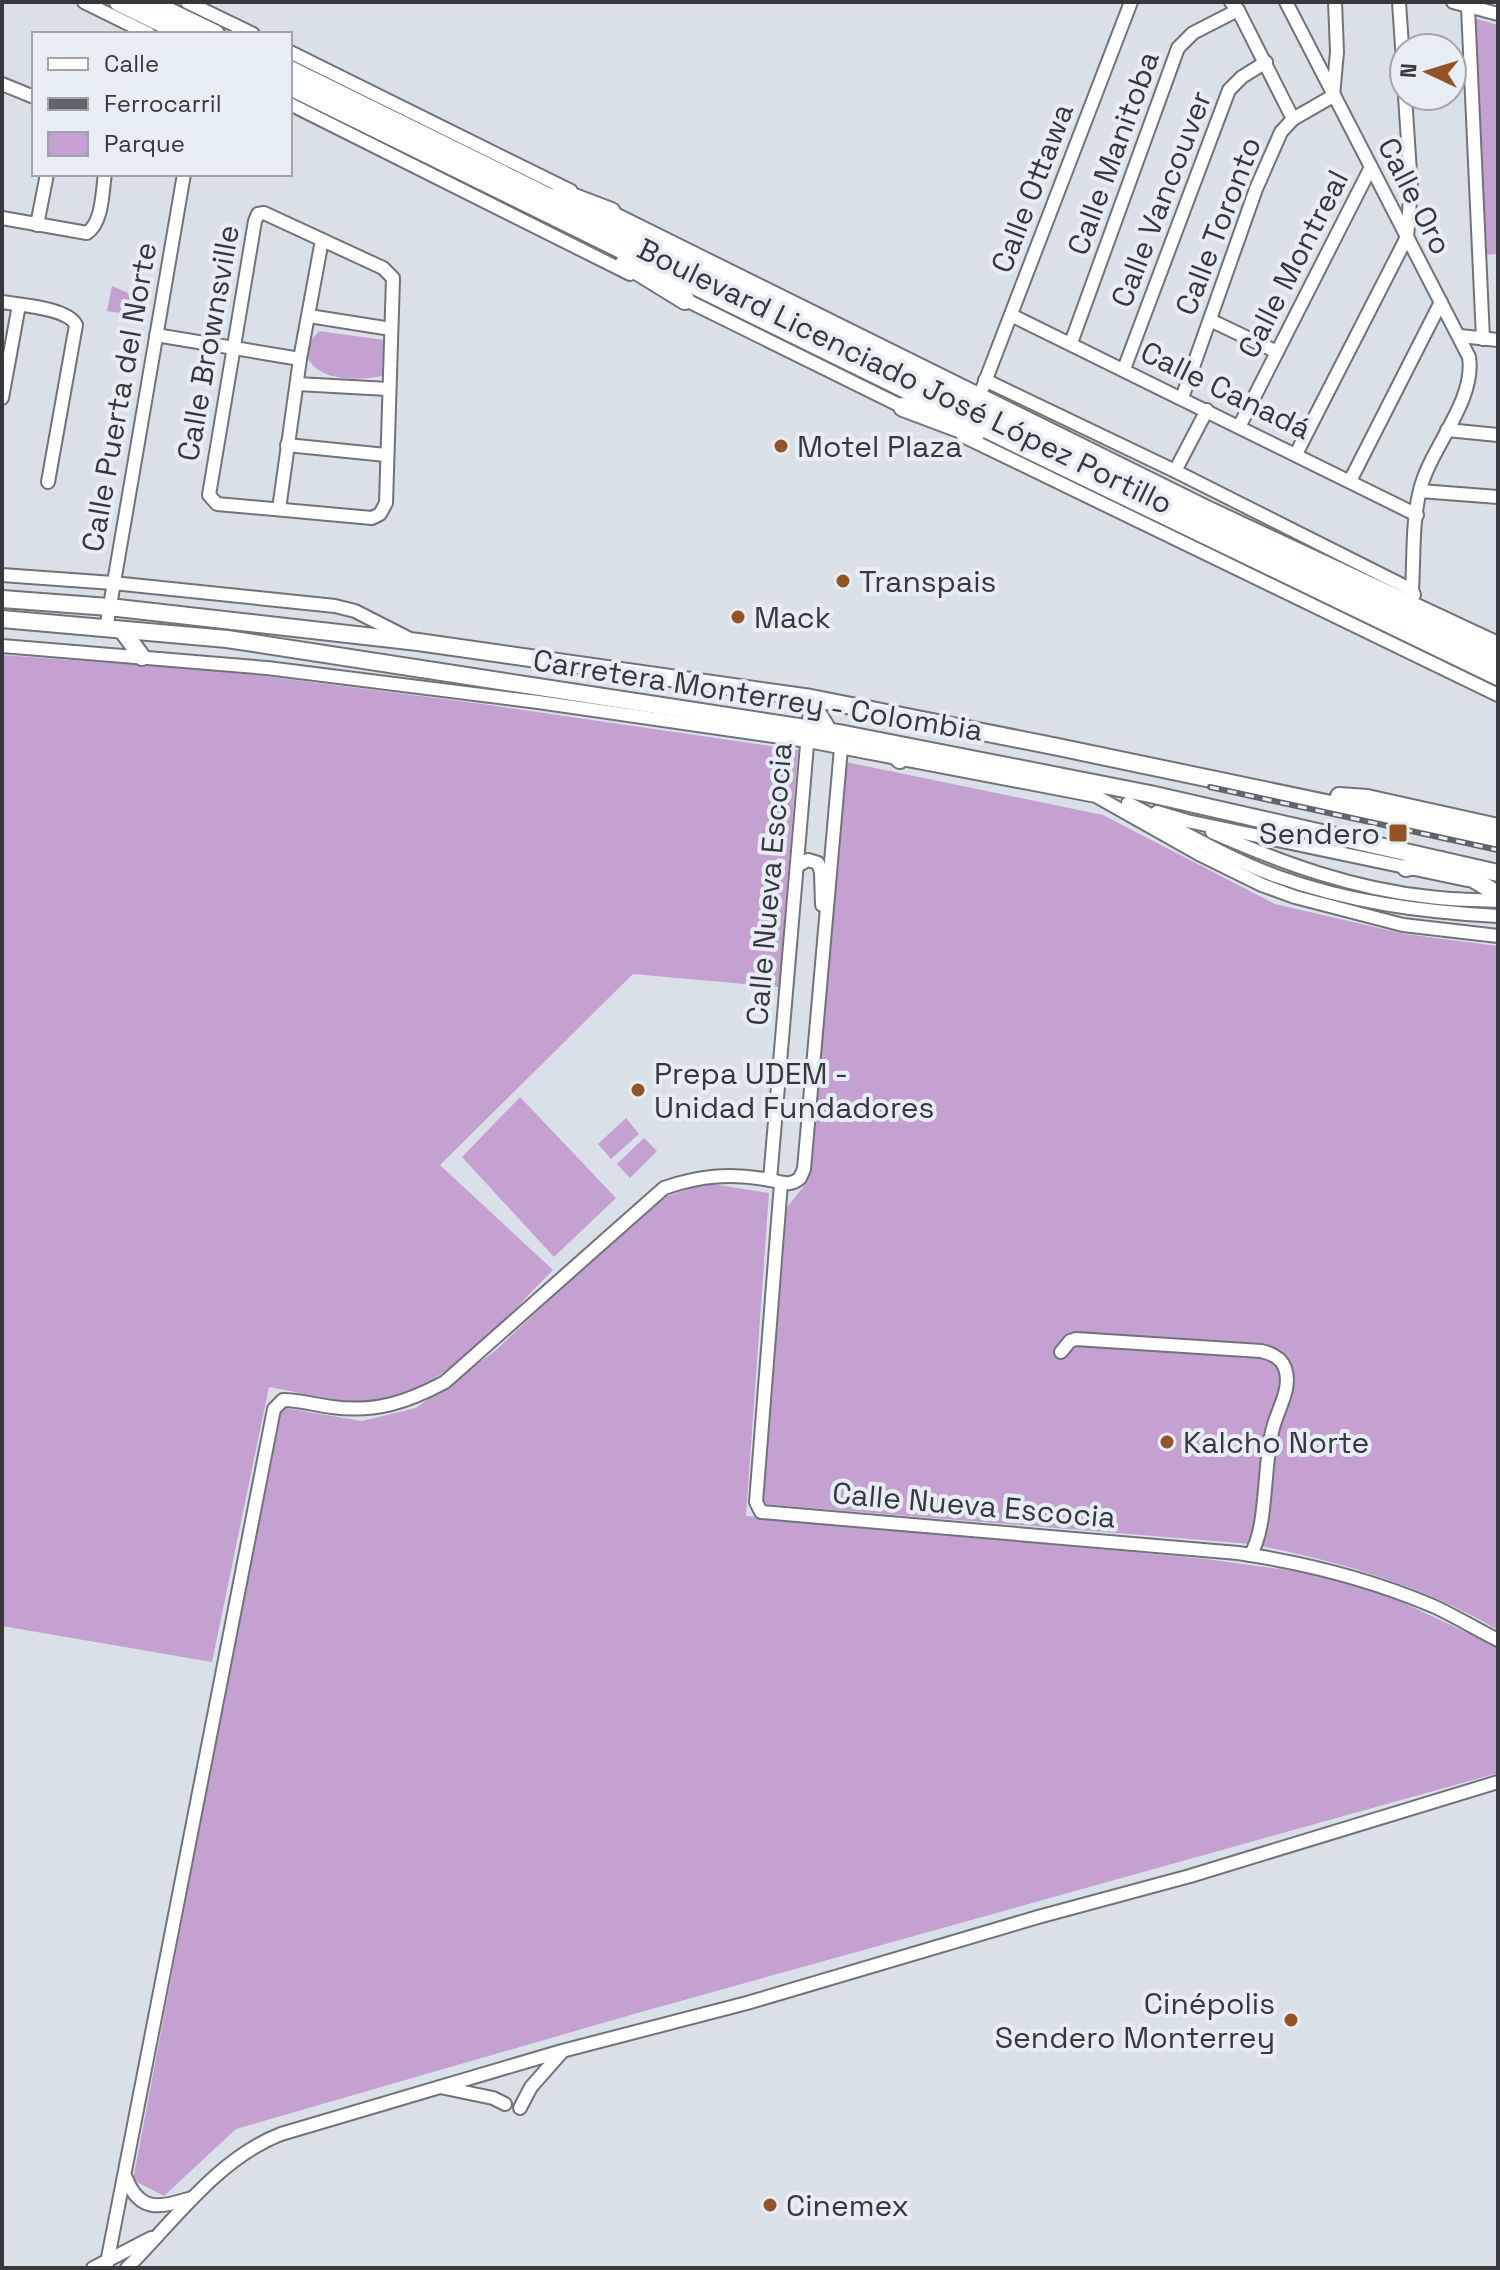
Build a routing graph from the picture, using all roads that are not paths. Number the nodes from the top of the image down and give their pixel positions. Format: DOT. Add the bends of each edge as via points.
graph roads {
  1 [pos="84,2"];
  2 [pos="119,2"];
  3 [pos="148,2"];
  4 [pos="187,2"];
  5 [pos="1131,2"];
  6 [pos="1286,2"];
  7 [pos="1335,2"];
  8 [pos="1399,2"];
  9 [pos="1453,2"];
  10 [pos="1234,6"];
  11 [pos="1468,7"];
  12 [pos="1498,14"];
  13 [pos="145,32"];
  14 [pos="181,32"];
  15 [pos="211,32"];
  16 [pos="249,32"];
  17 [pos="1401,32"];
  18 [pos="292,55"];
  19 [pos="292,56"];
  20 [pos="1266,62"];
  21 [pos="292,71"];
  22 [pos="2,84"];
  23 [pos="292,87"];
  24 [pos="32,96"];
  25 [pos="1333,96"];
  26 [pos="346,98"];
  27 [pos="292,105"];
  28 [pos="1406,112"];
  29 [pos="1293,119"];
  30 [pos="1371,167"];
  31 [pos="47,176"];
  32 [pos="105,176"];
  33 [pos="184,176"];
  34 [pos="511,180"];
  35 [pos="611,212"];
  36 [pos="2,218"];
  37 [pos="566,223"];
  38 [pos="37,225"];
  39 [pos="1407,237"];
  40 [pos="322,240"];
  41 [pos="685,300"];
  42 [pos="2,302"];
  43 [pos="1441,302"];
  44 [pos="19,305"];
  45 [pos="1011,315"];
  46 [pos="309,316"];
  47 [pos="1210,320"];
  48 [pos="391,329"];
  49 [pos="156,335"];
  50 [pos="1460,336"];
  51 [pos="1483,339"];
  52 [pos="1498,340"];
  53 [pos="1071,343"];
  54 [pos="234,348"];
  55 [pos="1277,352"];
  56 [pos="300,359"];
  57 [pos="1124,369"];
  58 [pos="985,380"];
  59 [pos="297,384"];
  60 [pos="388,389"];
  61 [pos="980,393"];
  62 [pos="2,398"];
  63 [pos="1182,398"];
  64 [pos="903,407"];
  65 [pos="1207,410"];
  66 [pos="1239,427"];
  67 [pos="1447,430"];
  68 [pos="1498,435"];
  69 [pos="287,445"];
  70 [pos="1026,448"];
  71 [pos="1130,450"];
  72 [pos="1296,454"];
  73 [pos="386,455"];
  74 [pos="1122,464"];
  75 [pos="1175,471"];
  76 [pos="1350,481"];
  77 [pos="48,482"];
  78 [pos="1420,491"];
  79 [pos="1498,497"];
  80 [pos="1246,506"];
  81 [pos="279,509"];
  82 [pos="1417,515"];
  83 [pos="1237,521"];
  84 [pos="1329,547"];
  85 [pos="1303,552"];
  86 [pos="1281,565"];
  87 [pos="1380,573"];
  88 [pos="2,575"];
  89 [pos="113,583"];
  90 [pos="1412,590"];
  91 [pos="1388,592"];
  92 [pos="2,599"];
  93 [pos="1420,606"];
  94 [pos="109,607"];
  95 [pos="2,619"];
  96 [pos="114,630"];
  97 [pos="418,642"];
  98 [pos="2,646"];
  99 [pos="142,657"];
  100 [pos="1495,661"];
  101 [pos="1498,695"];
  102 [pos="811,698"];
  103 [pos="831,732"];
  104 [pos="808,735"];
  105 [pos="875,740"];
  106 [pos="841,748"];
  107 [pos="900,760"];
  108 [pos="1269,791"];
  109 [pos="1096,796"];
  110 [pos="1128,803"];
  111 [pos="1187,821"];
  112 [pos="1498,827"];
  113 [pos="1498,839"];
  114 [pos="1367,843"];
  115 [pos="1441,860"];
  116 [pos="1498,863"];
  117 [pos="797,866"];
  118 [pos="1406,868"];
  119 [pos="1498,873"];
  120 [pos="1478,882"];
  121 [pos="1498,894"];
  122 [pos="1498,901"];
  123 [pos="1498,916"];
  124 [pos="826,919"];
  125 [pos="1498,936"];
  126 [pos="775,1182"];
  127 [pos="1061,1352"];
  128 [pos="1250,1555"];
  129 [pos="1498,1640"];
  130 [pos="1498,1782"];
  131 [pos="562,2051"];
  132 [pos="437,2087"];
  133 [pos="505,2104"];
  134 [pos="520,2108"];
  135 [pos="125,2177"];
  136 [pos="195,2197"];
  137 [pos="158,2235"];
  138 [pos="107,2264"];
  139 [pos="93,2268"];
  140 [pos="127,2268"];
  1 -- 13 [label="street"];
  2 -- 14 [label="highway"];
  3 -- 15 [label="highway"];
  4 -- 16 [label="street"];
  5 -- 45 [label="street, Calle Ottawa"];
  6 -- 25 [label="street, Calle Oro"];
  7 -- 25 [label="street"];
  8 -- 17 [label="street"];
  9 -- 11 [label="street"];
  10 -- 20 [label="street"];
  10 -- 53 [label="street, Calle Manitoba" via="1178,48"];
  11 -- 12 [label="street"];
  11 -- 51 [label="street"];
  18 -- 35 [label="street, Boulevard Licenciado José López Portillo"];
  19 -- 26 [label="highway"];
  20 -- 29 [label="street"];
  20 -- 57 [label="street, Calle Vancouver" via="1229,90"];
  21 -- 26 [label="highway, Boulevard Licenciado José López Portillo"];
  22 -- 24 [label="street"];
  23 -- 37 [label="highway, Boulevard Licenciado José López Portillo"];
  25 -- 29 [label="street, Calle Toronto"];
  25 -- 30 [label="street, Calle Oro"];
  26 -- 34 [label="highway, Boulevard Licenciado José López Portillo"];
  27 -- 41 [label="street, Boulevard Licenciado José López Portillo"];
  28 -- 39 [label="street" via="1411,188"];
  29 -- 47 [label="street, Calle Toronto" via="1281,132 1262,176"];
  30 -- 39 [label="street, Calle Oro"];
  30 -- 55 [label="street, Calle Montreal"];
  31 -- 38 [label="street"];
  32 -- 38 [label="street" via="94,226 87,233"];
  33 -- 49 [label="street, Calle Puerta del Norte"];
  34 -- 35 [label="highway"];
  34 -- 86 [label="highway, Boulevard Licenciado José López Portillo"];
  35 -- 61 [label="street, Boulevard Licenciado José López Portillo"];
  36 -- 38 [label="street"];
  37 -- 41 [label="highway"];
  37 -- 70 [label="highway, Boulevard Licenciado José López Portillo"];
  39 -- 43 [label="street, Calle Oro"];
  39 -- 72 [label="street"];
  40 -- 46 [label="street"];
  40 -- 48 [label="street, Calle Brownsville" via="390,273"];
  40 -- 54 [label="street, Calle Brownsville" via="269,214 258,214"];
  41 -- 64 [label="street, Boulevard Licenciado José López Portillo"];
  42 -- 44 [label="street"];
  43 -- 50 [label="street, Calle Oro"];
  43 -- 76 [label="street"];
  44 -- 62 [label="street"];
  44 -- 77 [label="street" via="62,313 73,318 77,331"];
  45 -- 53 [label="street, Calle Canadá"];
  45 -- 58 [label="street, Calle Ottawa"];
  46 -- 48 [label="street"];
  46 -- 56 [label="street"];
  47 -- 55 [label="street"];
  47 -- 63 [label="street, Calle Toronto"];
  48 -- 60 [label="street, Calle Brownsville"];
  49 -- 54 [label="street"];
  49 -- 89 [label="street, Calle Puerta del Norte"];
  50 -- 51 [label="street"];
  50 -- 67 [label="street, Calle Oro" via="1470,375"];
  51 -- 52 [label="street"];
  53 -- 57 [label="street, Calle Canadá"];
  54 -- 56 [label="street"];
  54 -- 81 [label="street, Calle Brownsville" via="209,495 217,504"];
  55 -- 66 [label="street, Calle Montreal"];
  56 -- 59 [label="street"];
  57 -- 63 [label="street, Calle Canadá"];
  58 -- 61 [label="street, Calle Ottawa"];
  58 -- 71 [label="street"];
  59 -- 60 [label="street"];
  59 -- 69 [label="street"];
  60 -- 73 [label="street, Calle Brownsville"];
  61 -- 74 [label="street, Boulevard Licenciado José López Portillo"];
  63 -- 65 [label="street, Calle Canadá"];
  64 -- 70 [label="highway"];
  64 -- 101 [label="street, Boulevard Licenciado José López Portillo"];
  65 -- 66 [label="street, Calle Canadá"];
  65 -- 75 [label="street"];
  66 -- 72 [label="street, Calle Canadá"];
  67 -- 68 [label="street"];
  67 -- 78 [label="street, Calle Oro"];
  69 -- 73 [label="street"];
  69 -- 81 [label="street"];
  70 -- 86 [label="highway, Boulevard Licenciado José López Portillo"];
  71 -- 74 [label="street"];
  71 -- 75 [label="street"];
  72 -- 76 [label="street, Calle Canadá"];
  73 -- 81 [label="street, Calle Brownsville" via="386,503 380,514 372,518"];
  74 -- 83 [label="street, Boulevard Licenciado José López Portillo"];
  75 -- 80 [label="street"];
  76 -- 82 [label="street, Calle Canadá"];
  78 -- 79 [label="street"];
  78 -- 82 [label="street, Calle Oro"];
  80 -- 83 [label="street"];
  80 -- 84 [label="street"];
  82 -- 90 [label="street, Calle Oro"];
  83 -- 85 [label="street, Boulevard Licenciado José López Portillo"];
  84 -- 85 [label="street"];
  84 -- 87 [label="street"];
  85 -- 91 [label="street, Boulevard Licenciado José López Portillo"];
  86 -- 100 [label="highway"];
  87 -- 90 [label="street"];
  87 -- 91 [label="street"];
  88 -- 89 [label="street"];
  89 -- 94 [label="street, Calle Puerta del Norte"];
  89 -- 97 [label="street" via="335,606"];
  90 -- 93 [label="street"];
  91 -- 93 [label="street, Boulevard Licenciado José López Portillo"];
  92 -- 94 [label="main road, Carretera Monterrey - Colombia"];
  93 -- 100 [label="street, Boulevard Licenciado José López Portillo"];
  94 -- 96 [label="street, Calle Puerta del Norte"];
  94 -- 97 [label="main road, Carretera Monterrey - Colombia"];
  95 -- 96 [label="main road, Carretera Monterrey - Colombia"];
  96 -- 99 [label="main road"];
  96 -- 104 [label="main road, Carretera Monterrey - Colombia" via="242,642"];
  97 -- 102 [label="main road, Carretera Monterrey - Colombia"];
  98 -- 99 [label="street"];
  99 -- 104 [label="street"];
  102 -- 103 [label="street, Calle Nueva Escocia"];
  102 -- 104 [label="street, Calle Nueva Escocia"];
  102 -- 108 [label="main road, Carretera Monterrey - Colombia"];
  103 -- 104 [label="main road, Carretera Monterrey - Colombia"];
  103 -- 105 [label="main road, Carretera Monterrey - Colombia"];
  103 -- 106 [label="street, Calle Nueva Escocia"];
  104 -- 106 [label="street"];
  104 -- 117 [label="street, Calle Nueva Escocia"];
  105 -- 107 [label="main road"];
  105 -- 114 [label="main road, Carretera Monterrey - Colombia"];
  106 -- 107 [label="street"];
  106 -- 124 [label="street, Calle Nueva Escocia"];
  107 -- 109 [label="street"];
  108 -- 112 [label="main road" via="1367,798"];
  108 -- 113 [label="main road, Carretera Monterrey - Colombia"];
  109 -- 110 [label="street"];
  109 -- 125 [label="street" via="1210,860 1295,897 1403,925"];
  110 -- 111 [label="street"];
  110 -- 123 [label="street" via="1226,854 1310,887 1381,905"];
  111 -- 118 [label="street"];
  111 -- 122 [label="street" via="1326,877 1430,897"];
  114 -- 115 [label="main road, Carretera Monterrey - Colombia"];
  114 -- 116 [label="main road" via="1395,842"];
  115 -- 118 [label="main road"];
  115 -- 119 [label="main road, Carretera Monterrey - Colombia"];
  115 -- 120 [label="main road"];
  117 -- 124 [label="street" via="814,860 820,867"];
  117 -- 126 [label="street, Calle Nueva Escocia"];
  118 -- 120 [label="street"];
  120 -- 121 [label="main road"];
  124 -- 126 [label="street, Calle Nueva Escocia" via="804,1169 791,1184"];
  126 -- 128 [label="street, Calle Nueva Escocia" via="759,1511"];
  126 -- 135 [label="street" via="713,1175 664,1188 445,1382 421,1395 367,1409 283,1400 274,1409"];
  127 -- 128 [label="street" via="1076,1339 1261,1351 1281,1361 1287,1382 1269,1447 1259,1541"];
  128 -- 129 [label="street, Calle Nueva Escocia" via="1370,1582"];
  130 -- 131 [label="street" via="1190,1876"];
  131 -- 132 [label="street"];
  131 -- 134 [label="street"];
  132 -- 133 [label="street"];
  132 -- 136 [label="street" via="268,2139 239,2156"];
  135 -- 136 [label="street" via="136,2198 151,2205"];
  135 -- 138 [label="street"];
  136 -- 137 [label="street"];
  137 -- 138 [label="street"];
  137 -- 140 [label="street"];
  138 -- 139 [label="street"];
}
